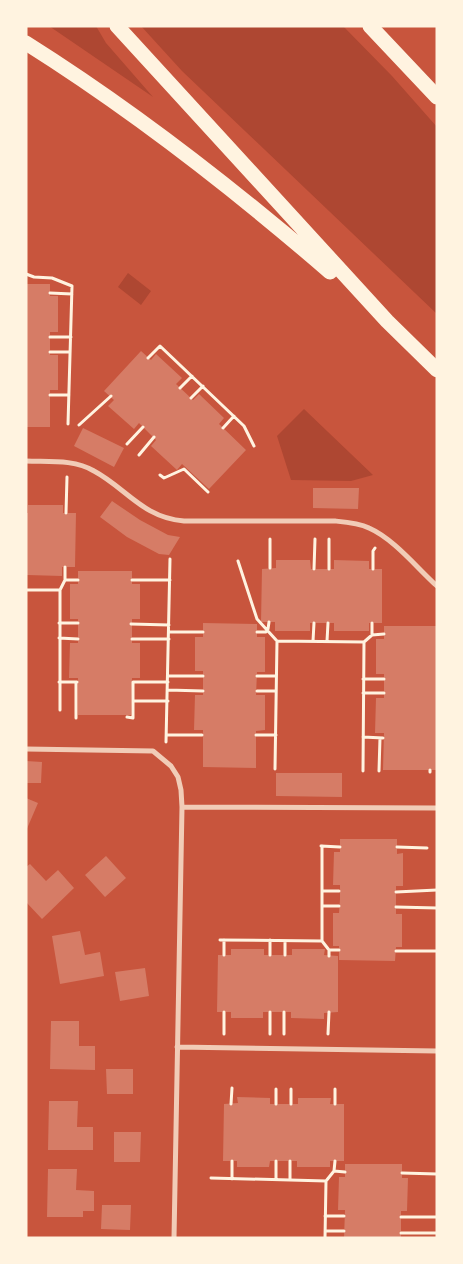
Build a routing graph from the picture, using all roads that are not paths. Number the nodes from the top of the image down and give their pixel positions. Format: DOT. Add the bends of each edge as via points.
graph roads {
  1 [pos="117,26"];
  2 [pos="370,26"];
  3 [pos="26,43"];
  4 [pos="437,97"];
  5 [pos="387,321"];
  6 [pos="437,370"];
  7 [pos="26,461"];
  8 [pos="437,586"];
  9 [pos="26,749"];
  10 [pos="182,807"];
  11 [pos="437,808"];
  12 [pos="178,1047"];
  13 [pos="437,1051"];
  14 [pos="174,1238"];
  1 -- 5 [label="highway"];
  2 -- 4 [label="highway"];
  3 -- 5 [label="highway" via="185,153 266,216"];
  5 -- 6 [label="highway"];
  7 -- 8 [label="street" via="86,467 140,505 169,519 357,524 382,536"];
  9 -- 10 [label="street" via="153,751 171,766 178,777"];
  10 -- 11 [label="street"];
  10 -- 12 [label="street"];
  12 -- 13 [label="street"];
  12 -- 14 [label="street"];
}
